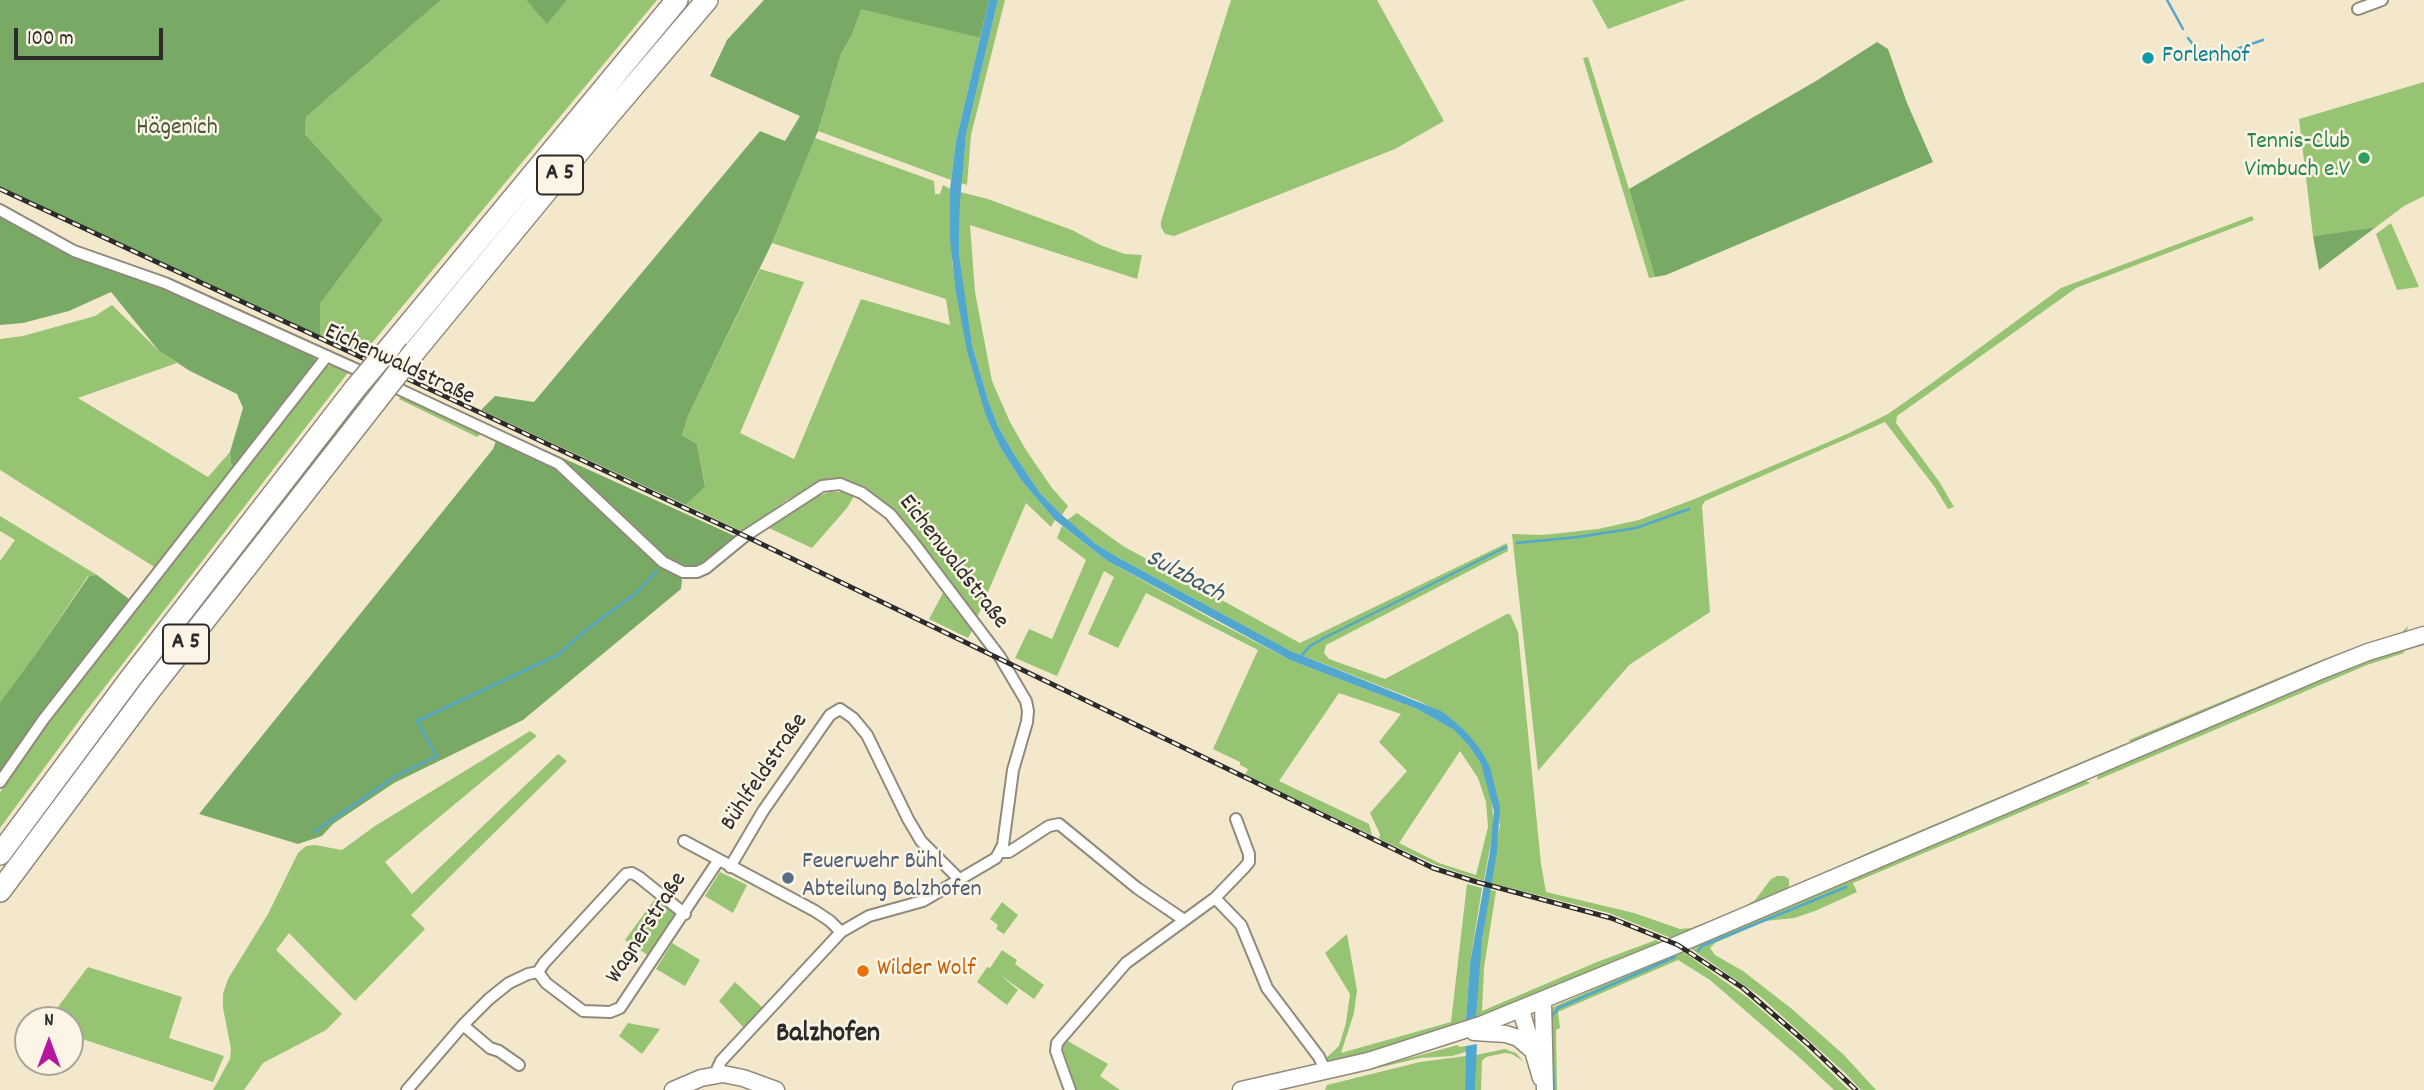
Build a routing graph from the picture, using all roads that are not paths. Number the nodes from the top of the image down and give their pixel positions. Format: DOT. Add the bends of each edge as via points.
graph roads {
  1 [pos="677,0"];
  2 [pos="707,0"];
  3 [pos="2382,0"];
  4 [pos="2358,9"];
  5 [pos="0,210"];
  6 [pos="327,355"];
  7 [pos="2424,635"];
  8 [pos="0,782"];
  9 [pos="1236,820"];
  10 [pos="684,841"];
  11 [pos="1001,852"];
  12 [pos="0,854"];
  13 [pos="718,861"];
  14 [pos="730,867"];
  15 [pos="961,881"];
  16 [pos="0,891"];
  17 [pos="1215,898"];
  18 [pos="685,914"];
  19 [pos="1184,920"];
  20 [pos="841,932"];
  21 [pos="538,972"];
  22 [pos="1543,1001"];
  23 [pos="1521,1010"];
  24 [pos="463,1025"];
  25 [pos="1483,1028"];
  26 [pos="1532,1050"];
  27 [pos="519,1065"];
  28 [pos="1326,1072"];
  29 [pos="715,1074"];
  30 [pos="407,1090"];
  31 [pos="673,1090"];
  32 [pos="776,1090"];
  33 [pos="1070,1090"];
  34 [pos="1241,1090"];
  35 [pos="1545,1090"];
  1 -- 12 [label="highway, A 5, bridge" via="354,390"];
  2 -- 16 [label="highway, A 5, bridge" via="415,351"];
  3 -- 4 [label="street"];
  5 -- 6 [label="street, Eichenwaldstraße" via="75,251 165,284"];
  6 -- 8 [label="street"];
  6 -- 11 [label="street, Eichenwaldstraße" via="559,464 663,562 683,572 706,568 745,536 822,486 852,487 877,502 1000,657 1027,705"];
  7 -- 22 [label="street" via="2325,668"];
  9 -- 17 [label="street" via="1250,862"];
  10 -- 13 [label="street, Bühlfeldstraße"];
  11 -- 15 [label="street"];
  11 -- 19 [label="street" via="1059,824"];
  13 -- 14 [label="street, Bühlfeldstraße"];
  13 -- 18 [label="street, Wagnerstraße"];
  14 -- 15 [label="street, Bühlfeldstraße" via="763,811 831,715 841,709 867,735 921,841"];
  14 -- 20 [label="street, Bühlfeldstraße" via="815,911"];
  15 -- 20 [label="street" via="923,901 869,916"];
  17 -- 19 [label="street"];
  17 -- 28 [label="street" via="1241,925 1267,988"];
  18 -- 21 [label="street" via="639,877 626,874"];
  18 -- 21 [label="street, Wagnerstraße" via="616,1011 583,1011"];
  19 -- 33 [label="street" via="1126,963 1057,1043"];
  20 -- 29 [label="street" via="721,1061"];
  21 -- 24 [label="street" via="499,990"];
  22 -- 23 [label="street"];
  22 -- 35 [label="street"];
  23 -- 25 [label="street"];
  23 -- 26 [label="street"];
  24 -- 27 [label="street"];
  24 -- 30 [label="street"];
  25 -- 26 [label="street" via="1518,1038"];
  25 -- 28 [label="street"];
  26 -- 35 [label="street"];
  28 -- 34 [label="street"];
  29 -- 31 [label="street"];
  29 -- 32 [label="street" via="737,1076"];
}
